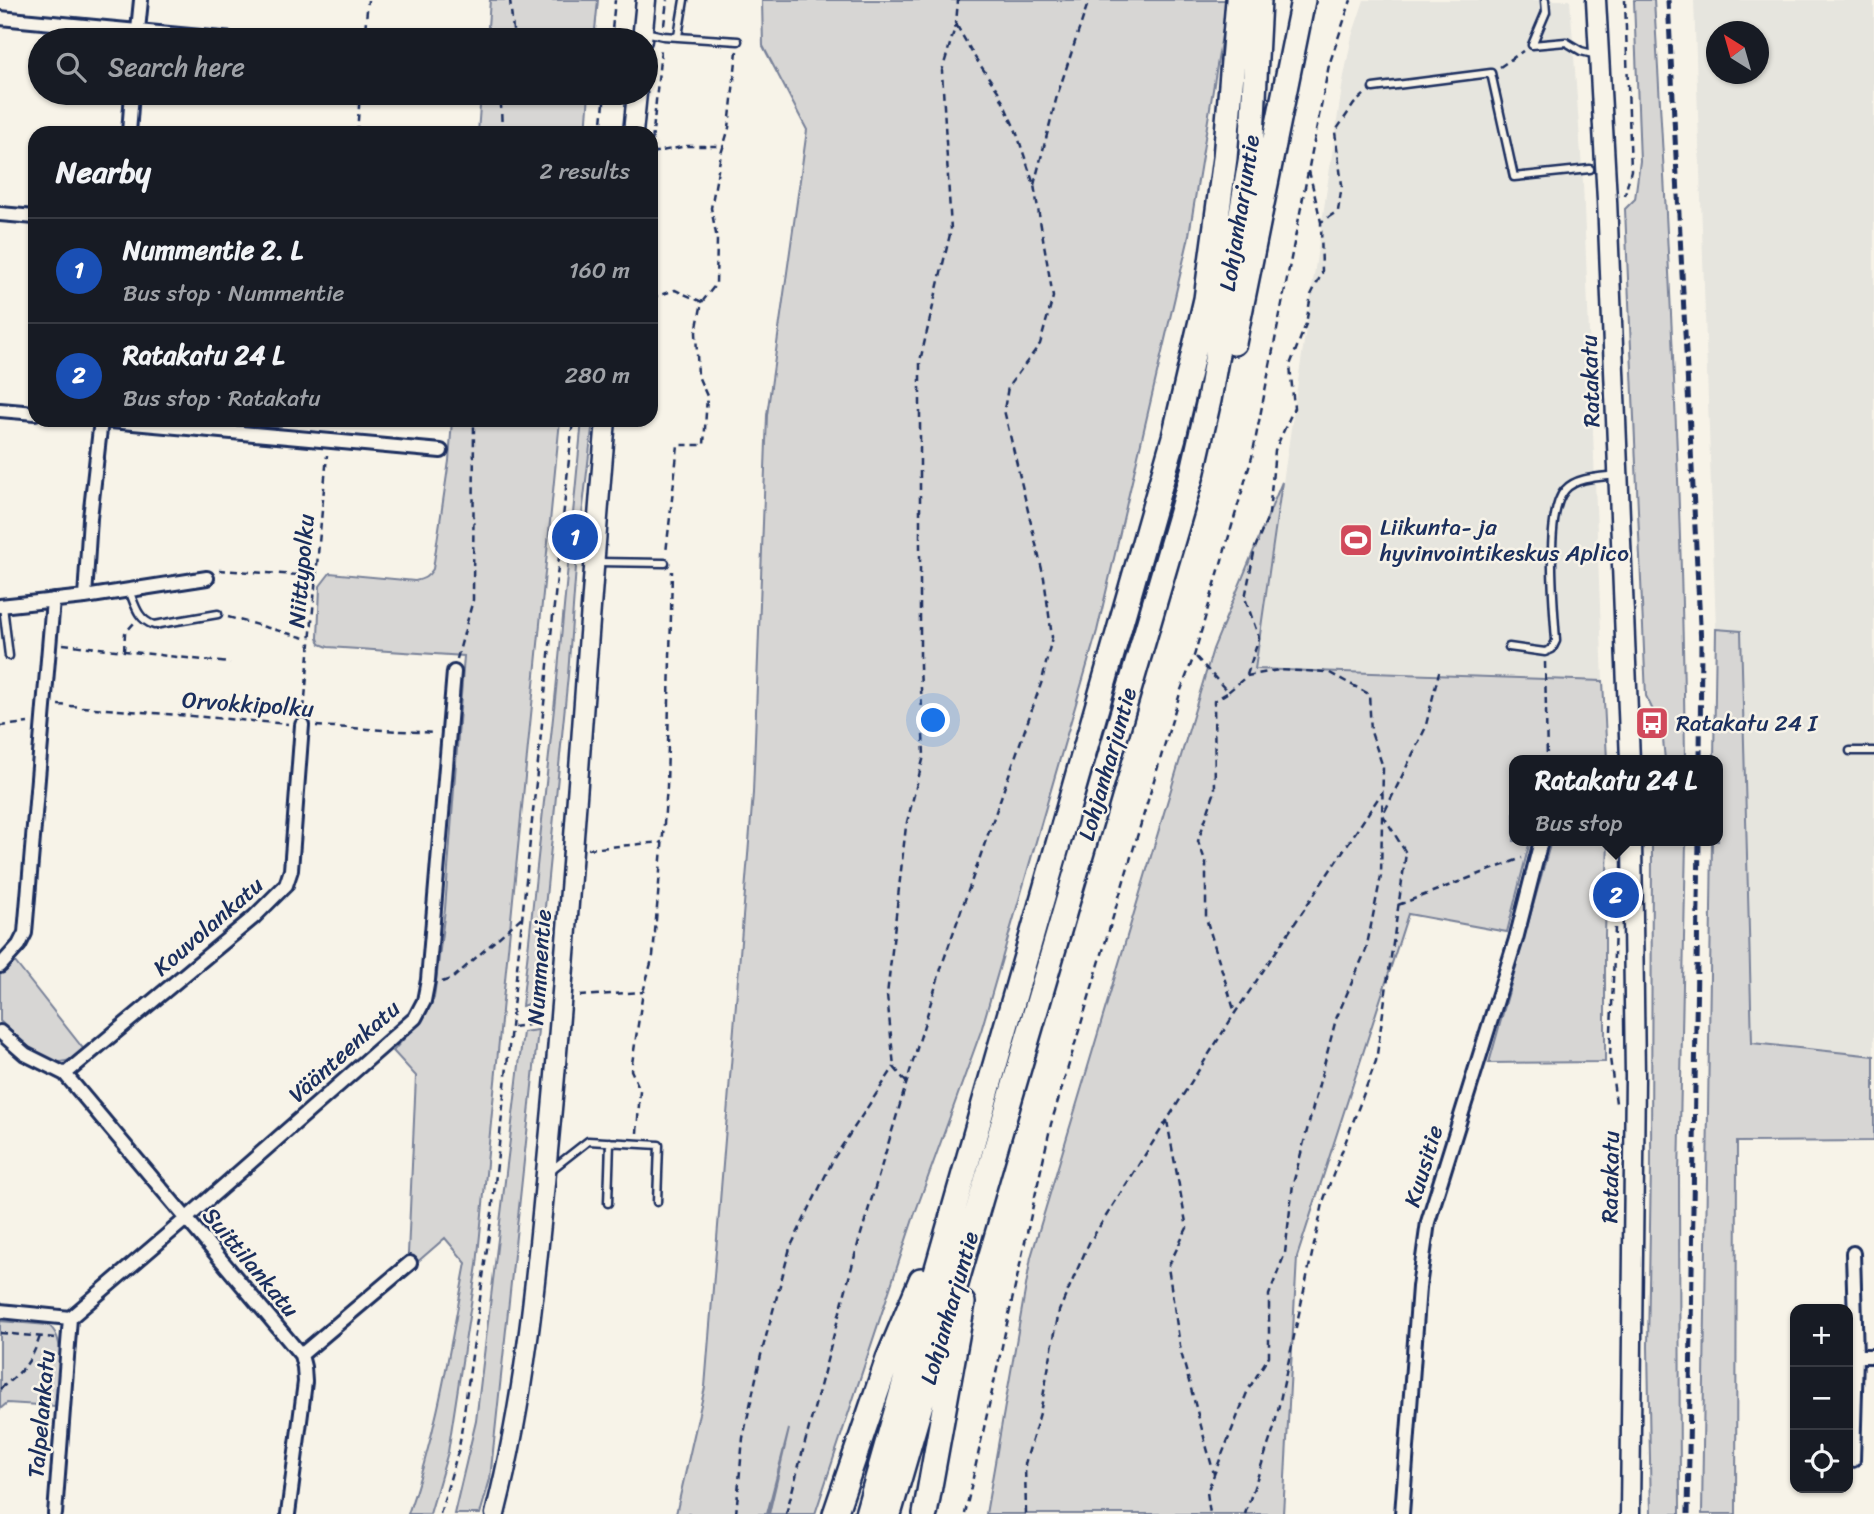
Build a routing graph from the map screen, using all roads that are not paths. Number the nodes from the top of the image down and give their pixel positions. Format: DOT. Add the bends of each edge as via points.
graph roads {
  1 [pos="141,0"];
  2 [pos="646,0"];
  3 [pos="684,0"];
  4 [pos="1238,0"];
  5 [pos="1259,0"];
  6 [pos="1303,0"];
  7 [pos="1545,0"];
  8 [pos="1596,0"];
  9 [pos="0,18"];
  10 [pos="77,28"];
  11 [pos="139,28"];
  12 [pos="643,28"];
  13 [pos="658,36"];
  14 [pos="678,36"];
  15 [pos="738,41"];
  16 [pos="1599,56"];
  17 [pos="1373,88"];
  18 [pos="131,105"];
  19 [pos="636,105"];
  20 [pos="130,126"];
  21 [pos="634,126"];
  22 [pos="1590,169"];
  23 [pos="0,214"];
  24 [pos="28,216"];
  25 [pos="1209,400"];
  26 [pos="0,410"];
  27 [pos="28,412"];
  28 [pos="99,427"];
  29 [pos="180,427"];
  30 [pos="605,427"];
  31 [pos="441,451"];
  32 [pos="1619,474"];
  33 [pos="594,562"];
  34 [pos="665,563"];
  35 [pos="207,578"];
  36 [pos="129,590"];
  37 [pos="85,597"];
  38 [pos="53,600"];
  39 [pos="2,606"];
  40 [pos="218,614"];
  41 [pos="1509,647"];
  42 [pos="9,656"];
  43 [pos="454,672"];
  44 [pos="302,725"];
  45 [pos="1850,751"];
  46 [pos="1874,751"];
  47 [pos="1630,755"];
  48 [pos="1540,846"];
  49 [pos="1632,846"];
  50 [pos="0,966"];
  51 [pos="0,1032"];
  52 [pos="65,1074"];
  53 [pos="610,1142"];
  54 [pos="546,1175"];
  55 [pos="971,1189"];
  56 [pos="657,1202"];
  57 [pos="608,1203"];
  58 [pos="187,1218"];
  59 [pos="1853,1253"];
  60 [pos="410,1263"];
  61 [pos="0,1311"];
  62 [pos="70,1318"];
  63 [pos="301,1355"];
  64 [pos="1856,1356"];
  65 [pos="1874,1356"];
  66 [pos="1853,1460"];
  67 [pos="55,1514"];
  68 [pos="288,1514"];
  69 [pos="495,1514"];
  70 [pos="835,1514"];
  71 [pos="867,1514"];
  72 [pos="890,1514"];
  73 [pos="925,1514"];
  74 [pos="1402,1514"];
  75 [pos="1630,1514"];
  1 -- 11 [label="street"];
  2 -- 12 [label="street"];
  3 -- 14 [label="lane"];
  4 -- 55 [label="highway, Lohjanharjuntie" via="1225,158 1206,299 1177,425"];
  5 -- 25 [label="highway, Lohjanharjuntie" via="1251,156"];
  6 -- 25 [label="highway" via="1233,348"];
  7 -- 16 [label="lane" via="1546,12 1532,45 1566,42"];
  8 -- 16 [label="street, Ratakatu"];
  9 -- 10 [label="street"];
  13 -- 14 [label="lane"];
  14 -- 15 [label="lane"];
  16 -- 32 [label="street, Ratakatu"];
  17 -- 22 [label="lane" via="1491,73 1514,177"];
  18 -- 20 [label="street"];
  19 -- 21 [label="street"];
  23 -- 24 [label="street"];
  25 -- 55 [label="highway, Lohjanharjuntie" via="1193,471"];
  26 -- 27 [label="street"];
  28 -- 37 [label="street"];
  29 -- 31 [label="street"];
  30 -- 33 [label="street, Nummentie"];
  32 -- 41 [label="lane" via="1574,483 1564,490 1552,535 1556,641 1545,652"];
  32 -- 47 [label="street, Ratakatu"];
  33 -- 34 [label="lane"];
  33 -- 54 [label="street, Nummentie" via="568,998"];
  35 -- 36 [label="street"];
  36 -- 37 [label="street"];
  36 -- 40 [label="lane" via="140,617 154,625"];
  37 -- 38 [label="street"];
  38 -- 39 [label="street"];
  38 -- 50 [label="street" via="26,933"];
  39 -- 42 [label="lane"];
  43 -- 58 [label="street, Väänteenkatu" via="424,1001 415,1018"];
  44 -- 52 [label="street, Kouvolankatu" via="291,870 286,884 254,917"];
  45 -- 46 [label="lane"];
  48 -- 74 [label="street, Kuusitie" via="1516,939 1428,1222"];
  49 -- 75 [label="street, Ratakatu" via="1636,1077"];
  51 -- 52 [label="street" via="25,1054"];
  52 -- 58 [label="street, Suittilankatu"];
  53 -- 54 [label="lane" via="587,1141"];
  53 -- 56 [label="lane" via="659,1145"];
  53 -- 57 [label="lane"];
  54 -- 69 [label="street, Nummentie" via="525,1353"];
  55 -- 70 [label="highway" via="888,1359"];
  55 -- 71 [label="highway, Lohjanharjuntie"];
  55 -- 72 [label="highway, Lohjanharjuntie"];
  55 -- 73 [label="highway"];
  58 -- 62 [label="street, Väänteenkatu"];
  58 -- 63 [label="street, Suittilankatu"];
  59 -- 64 [label="street"];
  60 -- 63 [label="street"];
  61 -- 62 [label="street"];
  62 -- 67 [label="street, Talpelankatu"];
  63 -- 68 [label="street" via="304,1382"];
  64 -- 65 [label="street"];
  64 -- 66 [label="street"];
}
